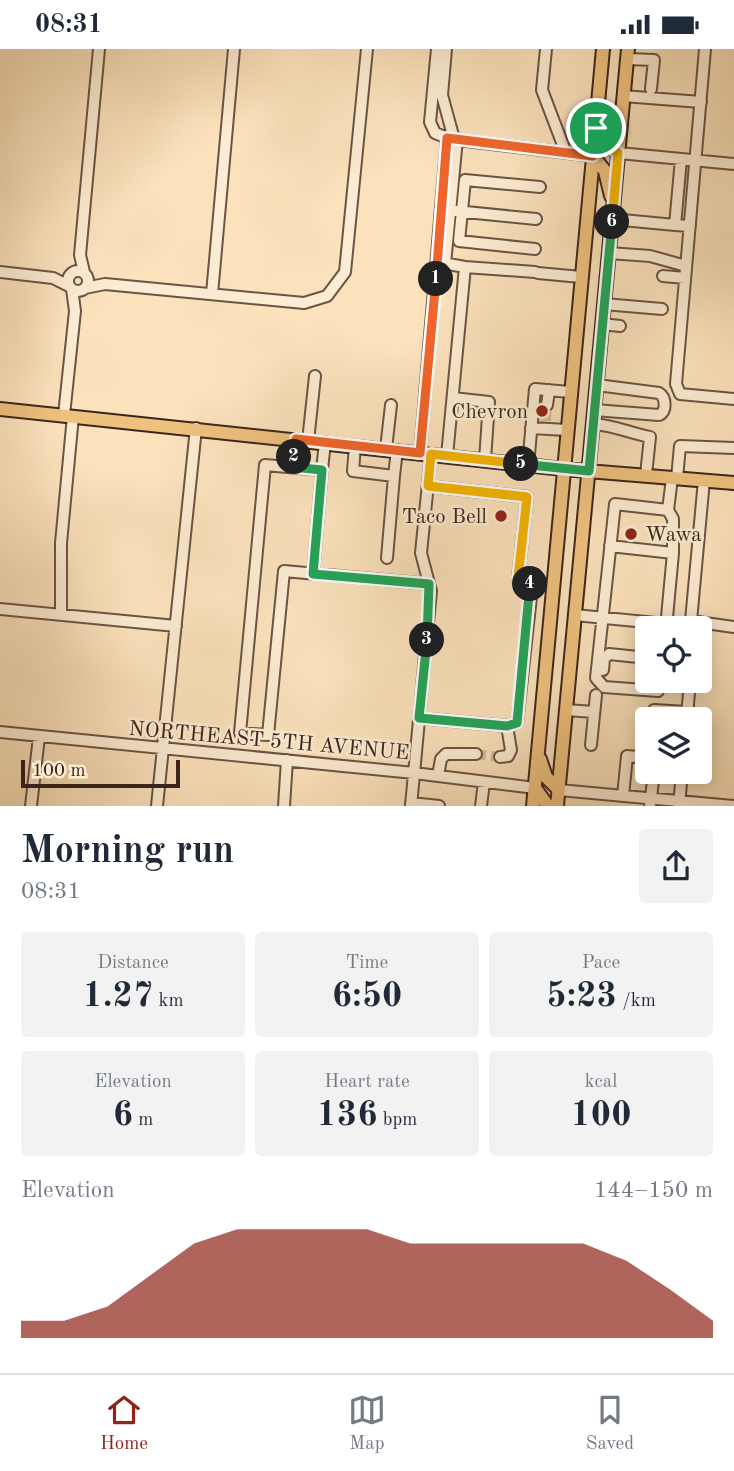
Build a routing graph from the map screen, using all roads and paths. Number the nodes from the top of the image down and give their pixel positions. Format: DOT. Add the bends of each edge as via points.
graph roads {
  1 [pos="99,49"];
  2 [pos="234,49"];
  3 [pos="367,49"];
  4 [pos="437,49"];
  5 [pos="446,49"];
  6 [pos="546,49"];
  7 [pos="603,49"];
  8 [pos="705,49"];
  9 [pos="627,54"];
  10 [pos="651,89"];
  11 [pos="624,96"];
  12 [pos="701,102"];
  13 [pos="596,128"];
  14 [pos="452,139"];
  15 [pos="566,153"];
  16 [pos="618,153"];
  17 [pos="593,156"];
  18 [pos="681,159"];
  19 [pos="695,160"];
  20 [pos="734,163"];
  21 [pos="540,187"];
  22 [pos="456,211"];
  23 [pos="613,213"];
  24 [pos="536,219"];
  25 [pos="675,225"];
  26 [pos="690,226"];
  27 [pos="535,249"];
  28 [pos="609,253"];
  29 [pos="441,263"];
  30 [pos="465,267"];
  31 [pos="0,272"];
  32 [pos="685,272"];
  33 [pos="79,273"];
  34 [pos="663,276"];
  35 [pos="581,277"];
  36 [pos="53,278"];
  37 [pos="105,284"];
  38 [pos="77,288"];
  39 [pos="212,294"];
  40 [pos="604,304"];
  41 [pos="662,309"];
  42 [pos="602,324"];
  43 [pos="620,326"];
  44 [pos="315,376"];
  45 [pos="597,385"];
  46 [pos="544,390"];
  47 [pos="570,392"];
  48 [pos="453,398"];
  49 [pos="734,399"];
  50 [pos="391,405"];
  51 [pos="543,405"];
  52 [pos="0,409"];
  53 [pos="594,410"];
  54 [pos="68,416"];
  55 [pos="593,424"];
  56 [pos="539,425"];
  57 [pos="196,428"];
  58 [pos="566,431"];
  59 [pos="302,440"];
  60 [pos="325,442"];
  61 [pos="355,446"];
  62 [pos="734,448"];
  63 [pos="392,450"];
  64 [pos="426,453"];
  65 [pos="447,456"];
  66 [pos="485,460"];
  67 [pos="528,465"];
  68 [pos="293,467"];
  69 [pos="563,468"];
  70 [pos="322,470"];
  71 [pos="589,471"];
  72 [pos="646,475"];
  73 [pos="394,476"];
  74 [pos="674,478"];
  75 [pos="704,480"];
  76 [pos="734,483"];
  77 [pos="428,486"];
  78 [pos="668,510"];
  79 [pos="610,546"];
  80 [pos="673,553"];
  81 [pos="387,558"];
  82 [pos="313,574"];
  83 [pos="429,584"];
  84 [pos="670,594"];
  85 [pos="693,596"];
  86 [pos="0,608"];
  87 [pos="61,614"];
  88 [pos="575,615"];
  89 [pos="667,616"];
  90 [pos="691,616"];
  91 [pos="603,618"];
  92 [pos="635,622"];
  93 [pos="712,624"];
  94 [pos="176,626"];
  95 [pos="734,627"];
  96 [pos="599,647"];
  97 [pos="635,651"];
  98 [pos="635,657"];
  99 [pos="635,683"];
  100 [pos="635,689"];
  101 [pos="596,695"];
  102 [pos="566,710"];
  103 [pos="594,712"];
  104 [pos="419,718"];
  105 [pos="507,726"];
  106 [pos="0,732"];
  107 [pos="39,737"];
  108 [pos="591,745"];
  109 [pos="163,750"];
  110 [pos="538,752"];
  111 [pos="476,754"];
  112 [pos="500,757"];
  113 [pos="635,757"];
  114 [pos="287,760"];
  115 [pos="414,773"];
  116 [pos="438,776"];
  117 [pos="484,782"];
  118 [pos="653,784"];
  119 [pos="681,784"];
  120 [pos="534,788"];
  121 [pos="559,790"];
  122 [pos="588,793"];
  123 [pos="623,796"];
  124 [pos="651,802"];
  125 [pos="679,803"];
  126 [pos="411,804"];
  127 [pos="32,806"];
  128 [pos="157,806"];
  129 [pos="284,806"];
  130 [pos="439,806"];
  131 [pos="481,806"];
  132 [pos="533,806"];
  133 [pos="548,806"];
  134 [pos="557,806"];
  135 [pos="587,806"];
  136 [pos="733,806"];
  1 -- 33 [label="street"];
  2 -- 39 [label="street"];
  3 -- 39 [label="street" via="345,272 327,296 304,303"];
  4 -- 14 [label="street" via="430,122 435,133"];
  5 -- 14 [label="street" via="442,95"];
  6 -- 15 [label="street" via="542,90"];
  7 -- 13 [label="main road"];
  8 -- 12 [label="street"];
  9 -- 10 [label="street" via="654,60"];
  9 -- 11 [label="main road"];
  11 -- 12 [label="street"];
  11 -- 16 [label="main road"];
  12 -- 19 [label="street"];
  13 -- 16 [label="main road" via="605,144"];
  13 -- 17 [label="main road"];
  14 -- 15 [label="street"];
  14 -- 22 [label="street"];
  14 -- 29 [label="street"];
  15 -- 17 [label="street"];
  16 -- 18 [label="street"];
  16 -- 23 [label="main road"];
  17 -- 23 [label="main road" via="606,171"];
  17 -- 35 [label="main road"];
  18 -- 19 [label="street"];
  18 -- 25 [label="street"];
  19 -- 20 [label="street"];
  19 -- 26 [label="street"];
  21 -- 22 [label="street" via="465,180"];
  22 -- 24 [label="street"];
  22 -- 27 [label="street" via="459,241"];
  22 -- 29 [label="street"];
  23 -- 25 [label="street"];
  23 -- 28 [label="main road"];
  25 -- 26 [label="street"];
  26 -- 32 [label="street"];
  28 -- 32 [label="street" via="650,256"];
  28 -- 40 [label="main road"];
  29 -- 30 [label="street"];
  29 -- 64 [label="street"];
  30 -- 35 [label="street"];
  30 -- 48 [label="street"];
  31 -- 36 [label="street"];
  32 -- 34 [label="street"];
  32 -- 49 [label="street" via="676,384 680,394"];
  33 -- 36 [label="street"];
  33 -- 37 [label="street"];
  33 -- 38 [label="street"];
  33 -- 38 [label="street"];
  35 -- 47 [label="main road"];
  36 -- 38 [label="street"];
  37 -- 38 [label="street"];
  37 -- 39 [label="street"];
  38 -- 54 [label="street"];
  40 -- 41 [label="street"];
  40 -- 42 [label="main road"];
  42 -- 43 [label="street"];
  42 -- 45 [label="main road"];
  44 -- 59 [label="street"];
  45 -- 53 [label="main road"];
  45 -- 53 [label="street" via="659,393 664,408 659,415"];
  46 -- 47 [label="street"];
  46 -- 51 [label="street"];
  46 -- 56 [label="street" via="535,389"];
  47 -- 58 [label="main road"];
  48 -- 65 [label="street"];
  48 -- 66 [label="street" via="489,402"];
  50 -- 63 [label="street"];
  52 -- 54 [label="main road"];
  53 -- 55 [label="main road"];
  54 -- 57 [label="main road"];
  54 -- 87 [label="street"];
  55 -- 71 [label="main road"];
  55 -- 72 [label="street" via="650,437"];
  56 -- 58 [label="street"];
  56 -- 67 [label="street"];
  57 -- 59 [label="main road"];
  57 -- 94 [label="street"];
  58 -- 69 [label="main road"];
  59 -- 60 [label="main road"];
  59 -- 68 [label="street"];
  60 -- 61 [label="main road"];
  60 -- 70 [label="street"];
  61 -- 63 [label="main road"];
  61 -- 73 [label="street" via="353,471"];
  62 -- 74 [label="street" via="680,446"];
  63 -- 64 [label="main road"];
  63 -- 73 [label="street"];
  64 -- 65 [label="main road"];
  64 -- 77 [label="street"];
  65 -- 66 [label="main road"];
  66 -- 67 [label="main road"];
  67 -- 69 [label="main road"];
  68 -- 70 [label="street"];
  68 -- 82 [label="street" via="265,465 240,733 268,735 284,571"];
  69 -- 71 [label="main road"];
  69 -- 110 [label="main road"];
  70 -- 82 [label="street"];
  71 -- 72 [label="main road"];
  71 -- 88 [label="main road"];
  72 -- 74 [label="main road"];
  73 -- 81 [label="street"];
  74 -- 75 [label="main road"];
  74 -- 78 [label="street"];
  75 -- 76 [label="main road"];
  75 -- 85 [label="street"];
  77 -- 83 [label="street" via="421,553"];
  77 -- 105 [label="street" via="527,497 518,578 528,580 531,588 517,723"];
  78 -- 79 [label="street" via="615,504"];
  78 -- 80 [label="street" via="673,519"];
  79 -- 80 [label="street"];
  79 -- 91 [label="street"];
  80 -- 84 [label="street"];
  82 -- 83 [label="street"];
  83 -- 104 [label="street"];
  84 -- 85 [label="street"];
  84 -- 89 [label="street"];
  85 -- 90 [label="street"];
  86 -- 87 [label="street"];
  87 -- 94 [label="street"];
  88 -- 91 [label="street"];
  88 -- 102 [label="main road"];
  91 -- 92 [label="street"];
  91 -- 96 [label="street"];
  93 -- 95 [label="street"];
  94 -- 109 [label="street"];
  96 -- 97 [label="street"];
  96 -- 100 [label="street" via="596,678 604,687"];
  98 -- 99 [label="street" via="609,654 602,675 606,681"];
  101 -- 103 [label="street"];
  102 -- 103 [label="street"];
  102 -- 121 [label="main road"];
  103 -- 108 [label="street"];
  104 -- 105 [label="street"];
  104 -- 115 [label="street"];
  105 -- 112 [label="street" via="512,750"];
  106 -- 107 [label="street, NORTHEAST 5TH AVENUE"];
  107 -- 109 [label="street, NORTHEAST 5TH AVENUE"];
  107 -- 127 [label="street"];
  109 -- 114 [label="street, NORTHEAST 5TH AVENUE"];
  109 -- 128 [label="street"];
  110 -- 120 [label="main road"];
  110 -- 121 [label="main road" via="546,778"];
  111 -- 116 [label="street" via="446,754"];
  113 -- 123 [label="street" via="627,756"];
  114 -- 115 [label="street, NORTHEAST 5TH AVENUE"];
  114 -- 129 [label="street"];
  115 -- 116 [label="street, NORTHEAST 5TH AVENUE"];
  115 -- 126 [label="street"];
  116 -- 117 [label="street, NORTHEAST 5TH AVENUE"];
  117 -- 120 [label="street, NORTHEAST 5TH AVENUE"];
  117 -- 131 [label="street"];
  118 -- 124 [label="street"];
  119 -- 125 [label="street"];
  120 -- 132 [label="main road"];
  120 -- 133 [label="main road"];
  121 -- 122 [label="street"];
  121 -- 134 [label="main road"];
  122 -- 123 [label="street"];
  122 -- 135 [label="street"];
  123 -- 124 [label="street"];
  124 -- 125 [label="street"];
  125 -- 136 [label="street"];
  126 -- 130 [label="street"];
}
